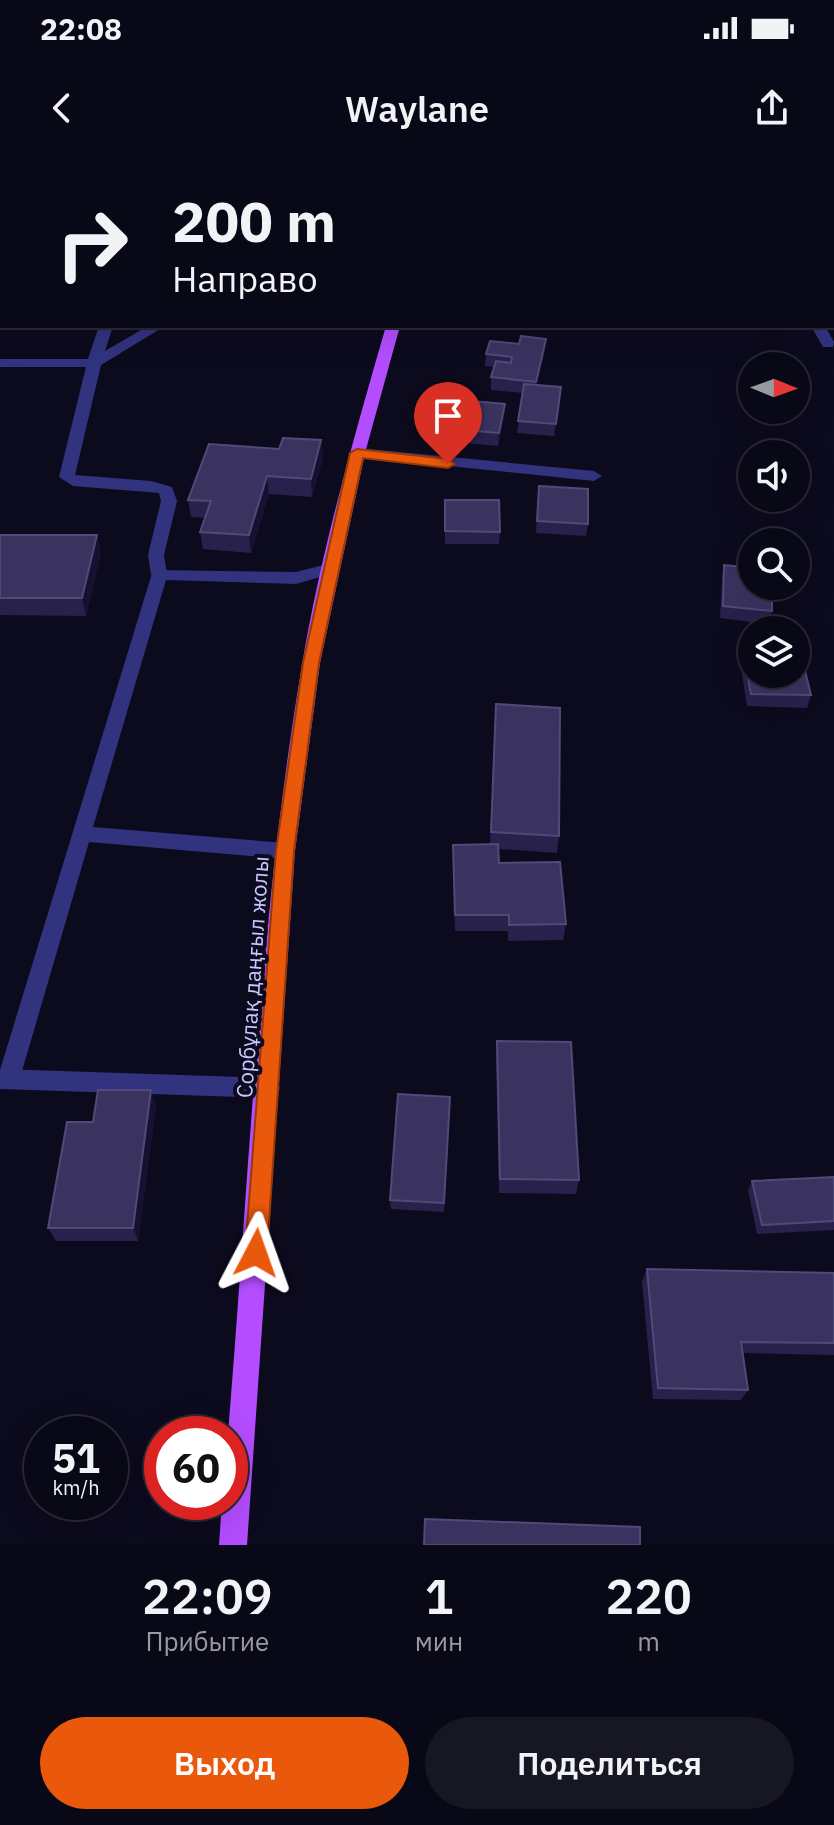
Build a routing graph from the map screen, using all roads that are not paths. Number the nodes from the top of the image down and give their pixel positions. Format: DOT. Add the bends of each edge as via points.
graph roads {
  1 [pos="105,328"];
  2 [pos="155,328"];
  3 [pos="392,328"];
  4 [pos="819,328"];
  5 [pos="828,344"];
  6 [pos="0,363"];
  7 [pos="94,363"];
  8 [pos="357,453"];
  9 [pos="594,476"];
  10 [pos="331,568"];
  11 [pos="159,574"];
  12 [pos="81,834"];
  13 [pos="285,851"];
  14 [pos="5,1078"];
  15 [pos="269,1088"];
  16 [pos="233,1545"];
  1 -- 7 [label="street"];
  2 -- 7 [label="street"];
  3 -- 8 [label="main road, Сорбұлақ даңғыл жолы"];
  4 -- 5 [label="street"];
  6 -- 7 [label="street"];
  7 -- 11 [label="street" via="67,477 166,490 169,501 156,555"];
  8 -- 9 [label="street"];
  8 -- 10 [label="main road, Сорбұлақ даңғыл жолы"];
  10 -- 11 [label="street" via="296,578"];
  10 -- 13 [label="main road, Сорбұлақ даңғыл жолы" via="311,663"];
  11 -- 12 [label="street"];
  12 -- 13 [label="street"];
  12 -- 14 [label="street"];
  13 -- 15 [label="main road, Сорбұлақ даңғыл жолы"];
  14 -- 15 [label="street"];
  15 -- 16 [label="main road, Сорбұлақ даңғыл жолы"];
}
